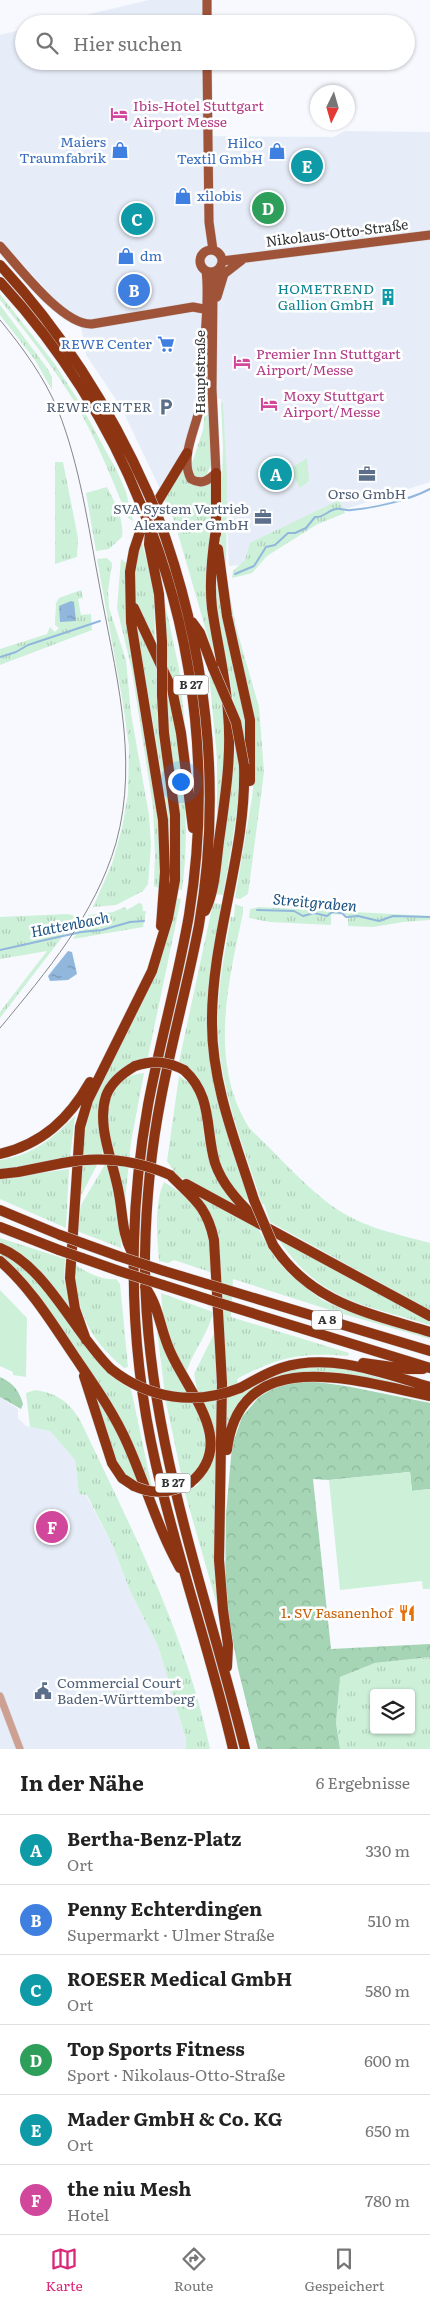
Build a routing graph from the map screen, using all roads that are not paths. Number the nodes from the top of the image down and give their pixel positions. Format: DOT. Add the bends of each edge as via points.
graph roads {
  1 [pos="207,0"];
  2 [pos="207,15"];
  3 [pos="207,70"];
  4 [pos="430,235"];
  5 [pos="0,246"];
  6 [pos="215,254"];
  7 [pos="246,258"];
  8 [pos="0,265"];
  9 [pos="206,271"];
  10 [pos="216,271"];
  11 [pos="0,282"];
  12 [pos="211,314"];
  13 [pos="187,453"];
  14 [pos="216,473"];
  15 [pos="150,527"];
  16 [pos="216,529"];
  17 [pos="130,595"];
  18 [pos="190,619"];
  19 [pos="243,803"];
  20 [pos="196,848"];
  21 [pos="169,892"];
  22 [pos="206,897"];
  23 [pos="106,1065"];
  24 [pos="0,1154"];
  25 [pos="0,1174"];
  26 [pos="170,1175"];
  27 [pos="0,1210"];
  28 [pos="261,1224"];
  29 [pos="0,1227"];
  30 [pos="0,1248"];
  31 [pos="134,1256"];
  32 [pos="0,1261"];
  33 [pos="145,1287"];
  34 [pos="430,1316"];
  35 [pos="430,1332"];
  36 [pos="86,1340"];
  37 [pos="430,1352"];
  38 [pos="350,1365"];
  39 [pos="81,1366"];
  40 [pos="430,1368"];
  41 [pos="430,1387"];
  42 [pos="430,1396"];
  43 [pos="221,1475"];
  44 [pos="188,1582"];
  45 [pos="226,1674"];
  46 [pos="0,1696"];
  47 [pos="20,1749"];
  48 [pos="233,1749"];
  49 [pos="245,1749"];
  1 -- 2 [label="main road"];
  3 -- 6 [label="main road" via="209,222"];
  4 -- 7 [label="main road, Nikolaus-Otto-Straße"];
  5 -- 12 [label="main road" via="75,321 87,324 198,306"];
  6 -- 7 [label="main road, Nikolaus-Otto-Straße"];
  6 -- 9 [label="main road, Hauptstraße" via="200,261"];
  6 -- 10 [label="main road" via="220,267"];
  7 -- 12 [label="main road" via="224,274"];
  8 -- 18 [label="highway, B 27, bridge" via="37,308 80,367 111,418 157,514"];
  9 -- 10 [label="main road"];
  9 -- 12 [label="main road, Hauptstraße"];
  10 -- 12 [label="main road, Hauptstraße"];
  11 -- 15 [label="highway, B 27, bridge" via="71,372 114,447"];
  12 -- 13 [label="main road, Hauptstraße" via="200,409"];
  12 -- 14 [label="main road, Hauptstraße"];
  13 -- 14 [label="main road" via="191,478 201,483"];
  13 -- 17 [label="highway" via="137,540 130,572"];
  14 -- 16 [label="highway"];
  15 -- 20 [label="highway, B 27" via="176,608 192,692 198,770"];
  15 -- 21 [label="highway, bridge" via="148,544 159,594 162,695 176,824"];
  16 -- 19 [label="highway" via="223,597 250,720 250,777"];
  16 -- 22 [label="highway" via="212,557 212,607 226,683 230,745 227,786"];
  17 -- 20 [label="highway" via="139,623 166,673 175,699"];
  17 -- 21 [label="highway" via="131,622 162,810"];
  18 -- 19 [label="highway, bridge" via="200,633 236,722 244,765"];
  18 -- 22 [label="highway, B 27" via="203,688 209,756"];
  19 -- 35 [label="highway, bridge" via="212,1007 214,1056 220,1090 254,1200 273,1245 294,1273 331,1299"];
  20 -- 31 [label="highway, B 27" via="191,895 145,1124 137,1189"];
  21 -- 23 [label="highway" via="163,939 147,982"];
  22 -- 33 [label="highway, B 27" via="164,1080 152,1148"];
  23 -- 24 [label="highway" via="92,1078 69,1114 51,1131 28,1145"];
  23 -- 36 [label="highway" via="81,1121 75,1172 70,1278 75,1309"];
  25 -- 26 [label="highway, bridge" via="62,1163 111,1160 146,1166"];
  26 -- 28 [label="highway"];
  26 -- 43 [label="highway" via="200,1204 209,1219 214,1240 222,1383"];
  27 -- 37 [label="highway, A 8, bridge" via="118,1256"];
  28 -- 31 [label="highway, bridge" via="221,1177 210,1144 203,1094 198,1085 184,1070 172,1064 160,1061 135,1066 110,1087 103,1118 119,1193 124,1238"];
  28 -- 34 [label="highway"];
  29 -- 40 [label="highway, A 8, bridge" via="119,1271"];
  30 -- 36 [label="highway, A 8" via="14,1254 36,1272"];
  31 -- 44 [label="highway, B 27" via="136,1329 146,1414 165,1503"];
  32 -- 39 [label="highway" via="28,1288"];
  33 -- 39 [label="highway, bridge" via="154,1300 166,1343 206,1419 211,1436 206,1464 190,1483 174,1491 150,1492 122,1478 112,1463"];
  33 -- 45 [label="highway, B 27" via="151,1371 162,1440"];
  36 -- 38 [label="highway, A 8, bridge" via="111,1369 140,1387 173,1398 200,1399 240,1388 292,1365 319,1362"];
  38 -- 40 [label="highway, A 8" via="368,1362 407,1370"];
  38 -- 41 [label="highway, A 8"];
  39 -- 44 [label="highway" via="122,1432 169,1549"];
  42 -- 43 [label="highway" via="326,1376 302,1375 280,1380 260,1390 238,1412"];
  43 -- 45 [label="highway" via="219,1560 228,1645"];
  44 -- 48 [label="highway, B 27"];
  45 -- 49 [label="highway, B 27"];
  46 -- 47 [label="street"];
}
